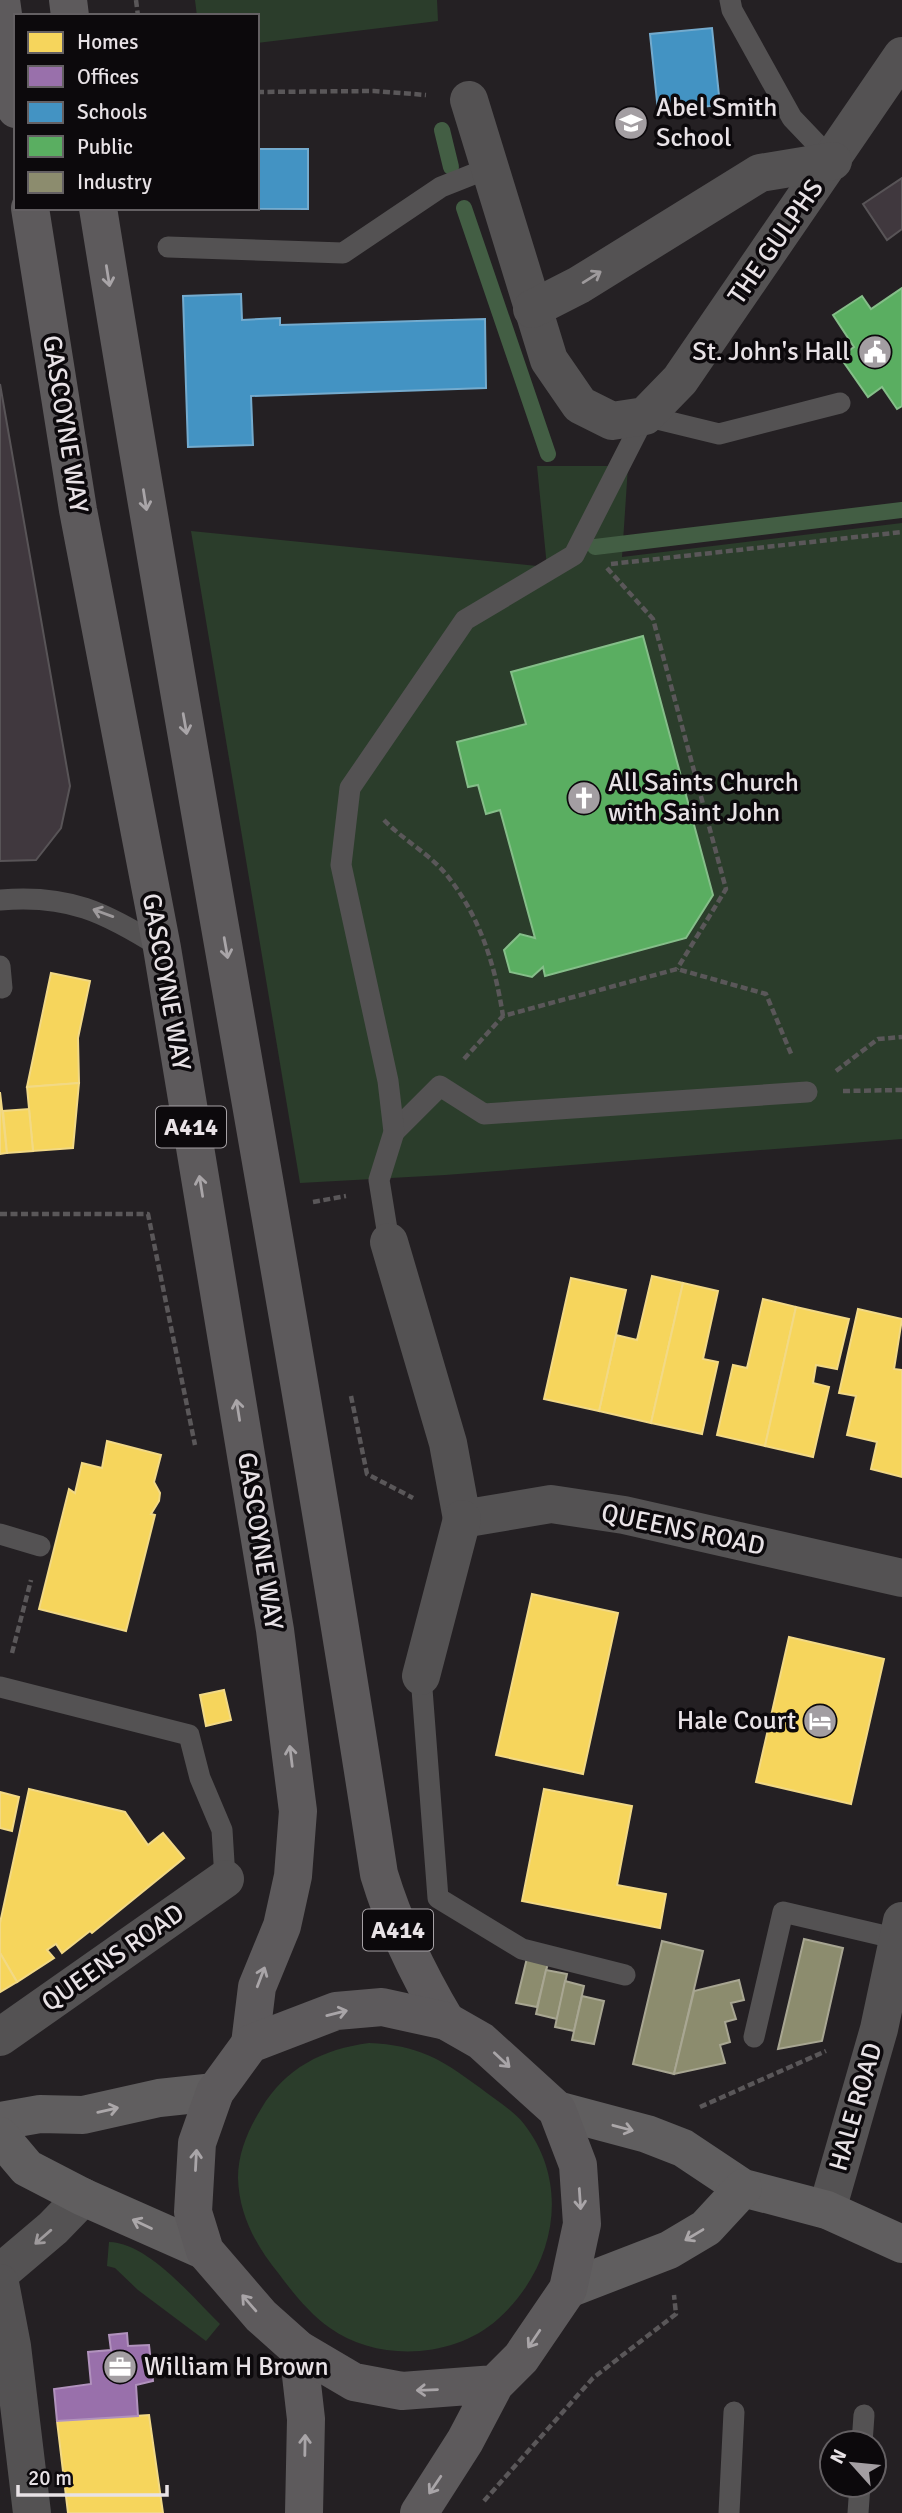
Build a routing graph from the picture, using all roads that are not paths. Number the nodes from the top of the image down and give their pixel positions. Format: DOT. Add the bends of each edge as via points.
graph roads {
  1 [pos="1,0"];
  2 [pos="730,0"];
  3 [pos="902,56"];
  4 [pos="14,94"];
  5 [pos="469,100"];
  6 [pos="832,161"];
  7 [pos="489,168"];
  8 [pos="30,210"];
  9 [pos="98,210"];
  10 [pos="168,247"];
  11 [pos="532,309"];
  12 [pos="840,403"];
  13 [pos="645,416"];
  14 [pos="0,900"];
  15 [pos="162,947"];
  16 [pos="0,966"];
  17 [pos="2,988"];
  18 [pos="807,1092"];
  19 [pos="394,1132"];
  20 [pos="389,1242"];
  21 [pos="462,1519"];
  22 [pos="0,1534"];
  23 [pos="40,1546"];
  24 [pos="902,1578"];
  25 [pos="421,1676"];
  26 [pos="2,1688"];
  27 [pos="225,1879"];
  28 [pos="900,1930"];
  29 [pos="625,1975"];
  30 [pos="446,2021"];
  31 [pos="0,2037"];
  32 [pos="754,2037"];
  33 [pos="250,2044"];
  34 [pos="215,2092"];
  35 [pos="557,2110"];
  36 [pos="0,2121"];
  37 [pos="0,2136"];
  38 [pos="743,2188"];
  39 [pos="83,2197"];
  40 [pos="827,2210"];
  41 [pos="902,2244"];
  42 [pos="205,2251"];
  43 [pos="0,2273"];
  44 [pos="0,2283"];
  45 [pos="568,2289"];
  46 [pos="298,2349"];
  47 [pos="495,2384"];
  48 [pos="8,2396"];
  49 [pos="734,2412"];
  50 [pos="864,2414"];
  51 [pos="863,2429"];
  52 [pos="32,2513"];
  53 [pos="304,2513"];
  54 [pos="419,2513"];
  55 [pos="729,2513"];
  1 -- 4 [label="highway"];
  2 -- 6 [label="lane" via="792,118"];
  3 -- 6 [label="street"];
  5 -- 7 [label="street"];
  11 -- 6 [label="street, THE GULPHS, one-way" via="760,173"];
  6 -- 13 [label="street, THE GULPHS" via="680,380"];
  7 -- 10 [label="lane" via="441,187 344,253"];
  7 -- 11 [label="street"];
  8 -- 15 [label="highway, GASCOYNE WAY / A414" via="78,510"];
  9 -- 30 [label="highway, A414, one-way" via="379,1874 415,1969"];
  11 -- 13 [label="street" via="550,360 580,405 612,421"];
  12 -- 13 [label="lane" via="719,434"];
  13 -- 19 [label="lane" via="574,555 465,620 350,788 341,865 388,1081"];
  15 -- 14 [label="lane, one-way" via="114,918 73,902"];
  33 -- 15 [label="highway, GASCOYNE WAY / A414, one-way" via="257,1987 282,1926 293,1876 298,1811 275,1630"];
  16 -- 17 [label="lane"];
  18 -- 19 [label="lane" via="484,1115 440,1086"];
  19 -- 20 [label="lane" via="379,1180"];
  20 -- 21 [label="street" via="448,1443"];
  21 -- 24 [label="street, QUEENS ROAD" via="551,1504 624,1515"];
  21 -- 25 [label="street"];
  22 -- 23 [label="lane"];
  25 -- 29 [label="lane" via="438,1898 522,1949"];
  26 -- 27 [label="lane" via="189,1735 222,1830"];
  27 -- 31 [label="street, QUEENS ROAD"];
  28 -- 32 [label="lane" via="783,1912"];
  28 -- 40 [label="street, HALE ROAD" via="878,2029"];
  33 -- 30 [label="highway, one-way" via="337,2011 382,2007"];
  30 -- 35 [label="highway, one-way" via="481,2041"];
  33 -- 34 [label="highway"];
  36 -- 34 [label="main road, one-way" via="83,2115 159,2098"];
  42 -- 34 [label="highway, one-way" via="193,2212 197,2143"];
  35 -- 38 [label="main road, one-way" via="683,2148"];
  35 -- 45 [label="highway, one-way" via="578,2165 582,2224"];
  37 -- 39 [label="main road" via="27,2168"];
  38 -- 40 [label="main road"];
  38 -- 45 [label="main road, one-way" via="706,2228 669,2250"];
  42 -- 39 [label="main road, one-way"];
  39 -- 43 [label="street, one-way"];
  40 -- 41 [label="main road"];
  46 -- 42 [label="highway, one-way" via="261,2316"];
  44 -- 48 [label="street" via="12,2346"];
  45 -- 47 [label="highway, one-way" via="521,2358"];
  47 -- 46 [label="highway, one-way" via="402,2391 354,2382"];
  53 -- 46 [label="highway, one-way" via="306,2419"];
  47 -- 54 [label="highway, one-way"];
  48 -- 52 [label="street"];
  49 -- 55 [label="lane"];
  50 -- 51 [label="lane"];
}
